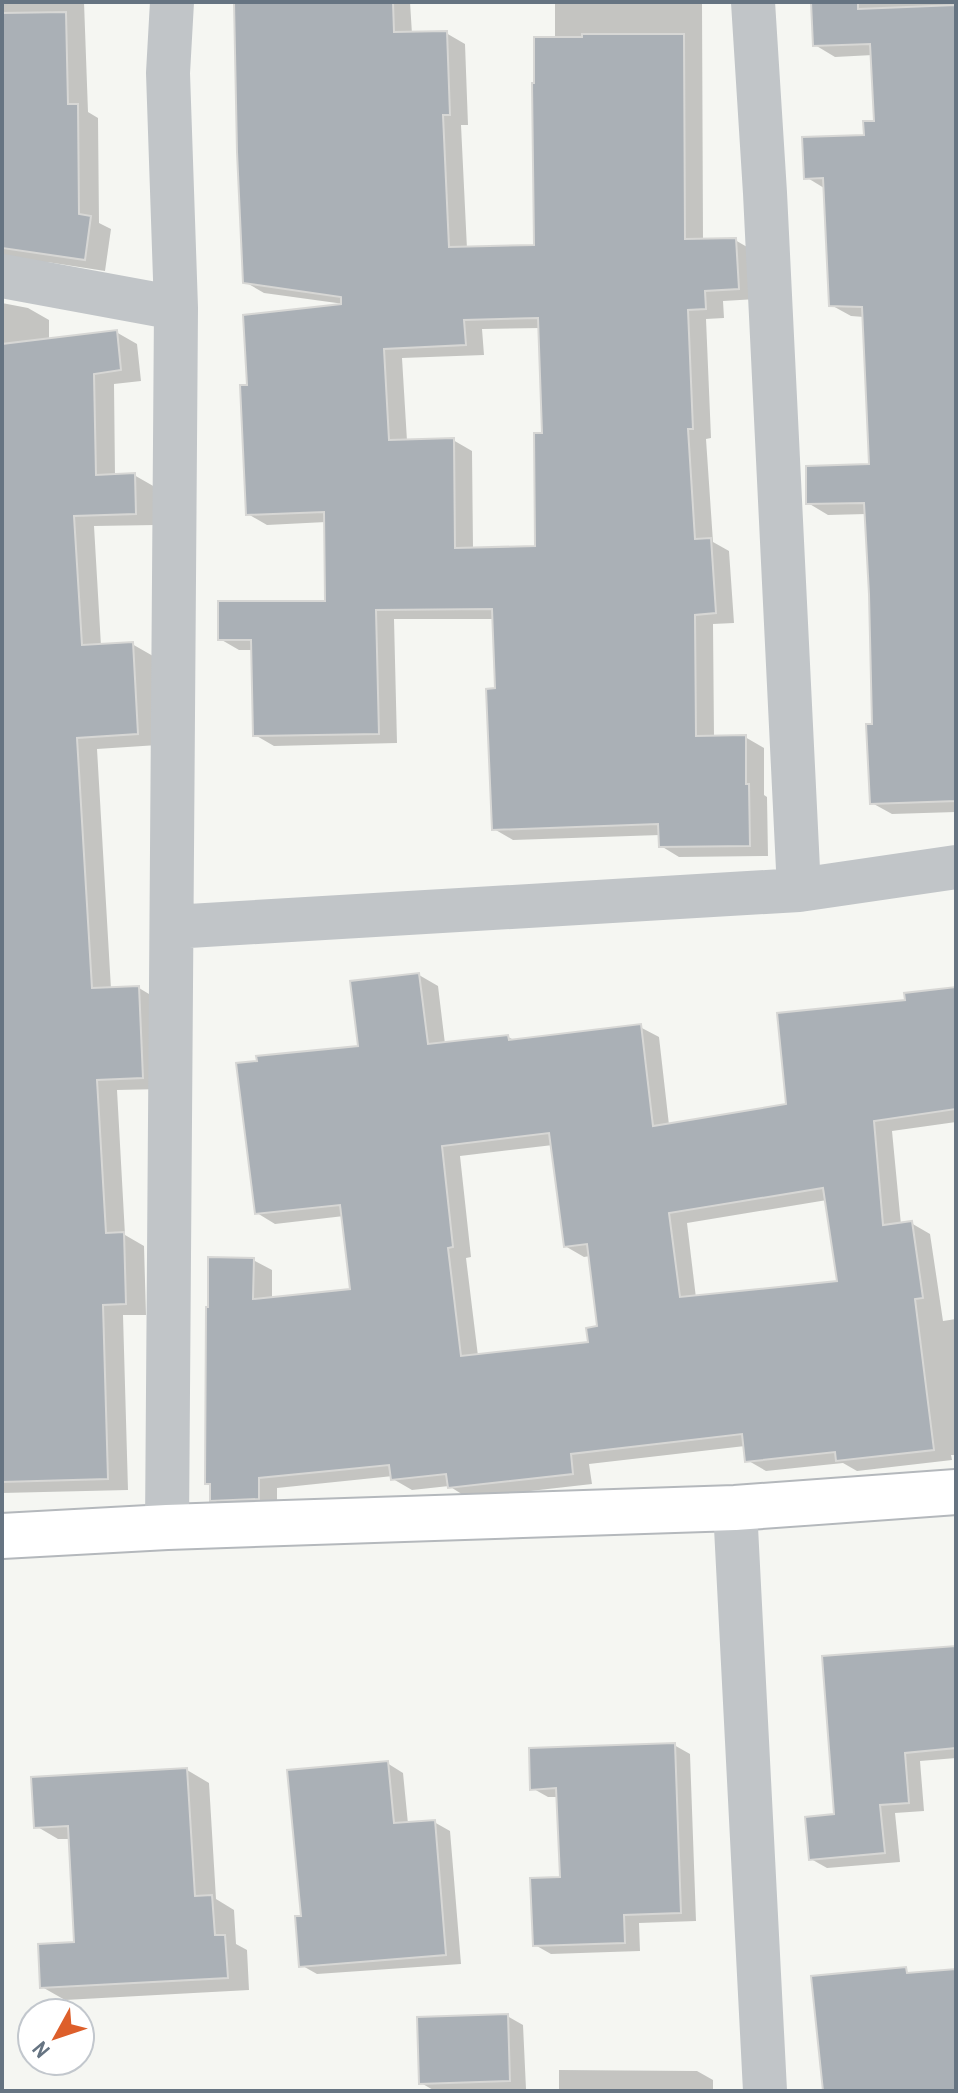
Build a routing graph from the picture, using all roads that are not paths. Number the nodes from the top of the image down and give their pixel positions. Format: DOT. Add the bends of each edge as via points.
graph roads {
  1 [pos="172,2"];
  2 [pos="753,2"];
  3 [pos="2,276"];
  4 [pos="176,308"];
  5 [pos="956,867"];
  6 [pos="799,890"];
  7 [pos="172,927"];
  8 [pos="956,1492"];
  9 [pos="735,1508"];
  10 [pos="167,1527"];
  11 [pos="2,1536"];
  12 [pos="765,2091"];
  1 -- 4 [label="street" via="168,73"];
  2 -- 6 [label="street"];
  3 -- 4 [label="street"];
  4 -- 7 [label="street"];
  5 -- 6 [label="street"];
  6 -- 7 [label="street"];
  7 -- 10 [label="street"];
  8 -- 9 [label="street"];
  9 -- 10 [label="street"];
  9 -- 12 [label="street"];
  10 -- 11 [label="street"];
}
